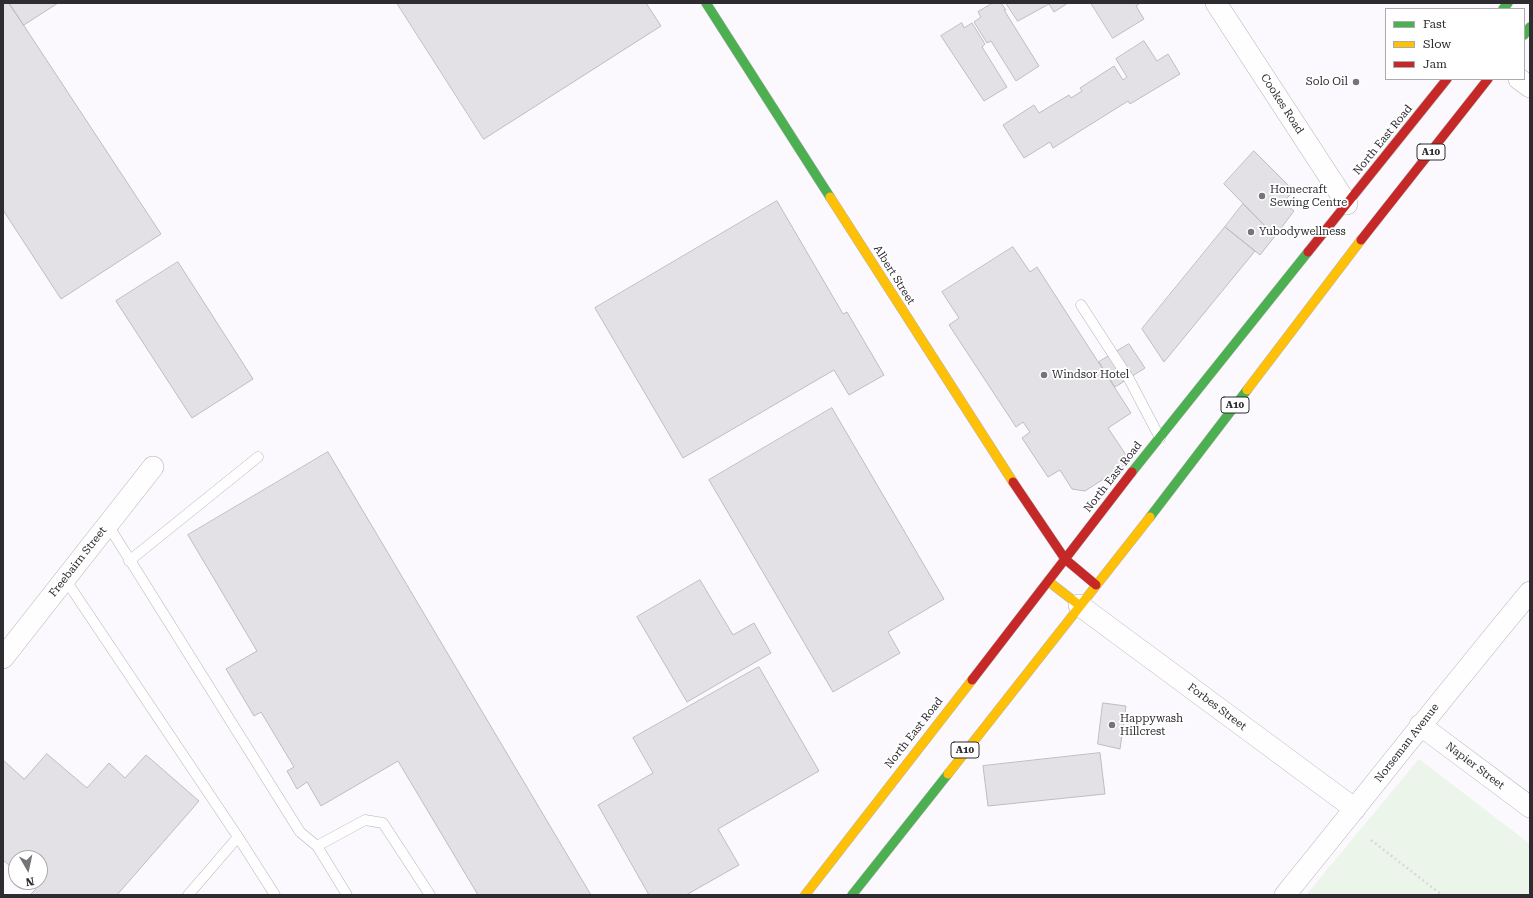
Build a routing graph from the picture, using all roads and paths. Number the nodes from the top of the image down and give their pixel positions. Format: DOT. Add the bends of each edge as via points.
graph roads {
  1 [pos="706,3"];
  2 [pos="1216,3"];
  3 [pos="1446,80"];
  4 [pos="1487,80"];
  5 [pos="1520,80"];
  6 [pos="1530,87"];
  7 [pos="1350,206"];
  8 [pos="1081,305"];
  9 [pos="1160,438"];
  10 [pos="258,457"];
  11 [pos="153,466"];
  12 [pos="108,525"];
  13 [pos="1065,559"];
  14 [pos="129,561"];
  15 [pos="65,579"];
  16 [pos="1048,581"];
  17 [pos="1096,585"];
  18 [pos="1530,592"];
  19 [pos="1079,605"];
  20 [pos="3,658"];
  21 [pos="1420,725"];
  22 [pos="1530,807"];
  23 [pos="1355,809"];
  24 [pos="238,837"];
  25 [pos="1371,840"];
  26 [pos="317,846"];
  27 [pos="188,895"];
  28 [pos="275,895"];
  29 [pos="347,895"];
  30 [pos="430,895"];
  31 [pos="805,895"];
  32 [pos="852,895"];
  33 [pos="1285,895"];
  34 [pos="1442,895"];
  1 -- 13 [label="main road, Albert Street" via="975,424"];
  2 -- 7 [label="street, Cookes Road"];
  3 -- 7 [label="main road, North East Road"];
  4 -- 17 [label="main road, A10" via="1370,222 1171,490"];
  5 -- 6 [label="street"];
  7 -- 9 [label="main road, North East Road"];
  8 -- 9 [label="lane" via="1125,372"];
  9 -- 13 [label="main road, North East Road"];
  10 -- 14 [label="lane"];
  11 -- 12 [label="street, Freebairn Street"];
  12 -- 14 [label="lane"];
  12 -- 15 [label="street, Freebairn Street"];
  13 -- 16 [label="main road, North East Road"];
  13 -- 17 [label="main road, Albert Street"];
  14 -- 26 [label="lane" via="300,832"];
  15 -- 20 [label="street, Freebairn Street"];
  15 -- 24 [label="lane"];
  16 -- 19 [label="main road"];
  16 -- 31 [label="main road, North East Road"];
  17 -- 19 [label="main road, A10"];
  18 -- 21 [label="street, Norseman Avenue"];
  19 -- 23 [label="street, Forbes Street"];
  19 -- 32 [label="main road, A10"];
  21 -- 22 [label="street, Napier Street"];
  21 -- 23 [label="street, Norseman Avenue"];
  23 -- 33 [label="street, Norseman Avenue"];
  24 -- 27 [label="lane"];
  24 -- 28 [label="lane"];
  25 -- 34 [label="path"];
  26 -- 29 [label="lane"];
  26 -- 30 [label="lane" via="365,820 382,823"];
}
